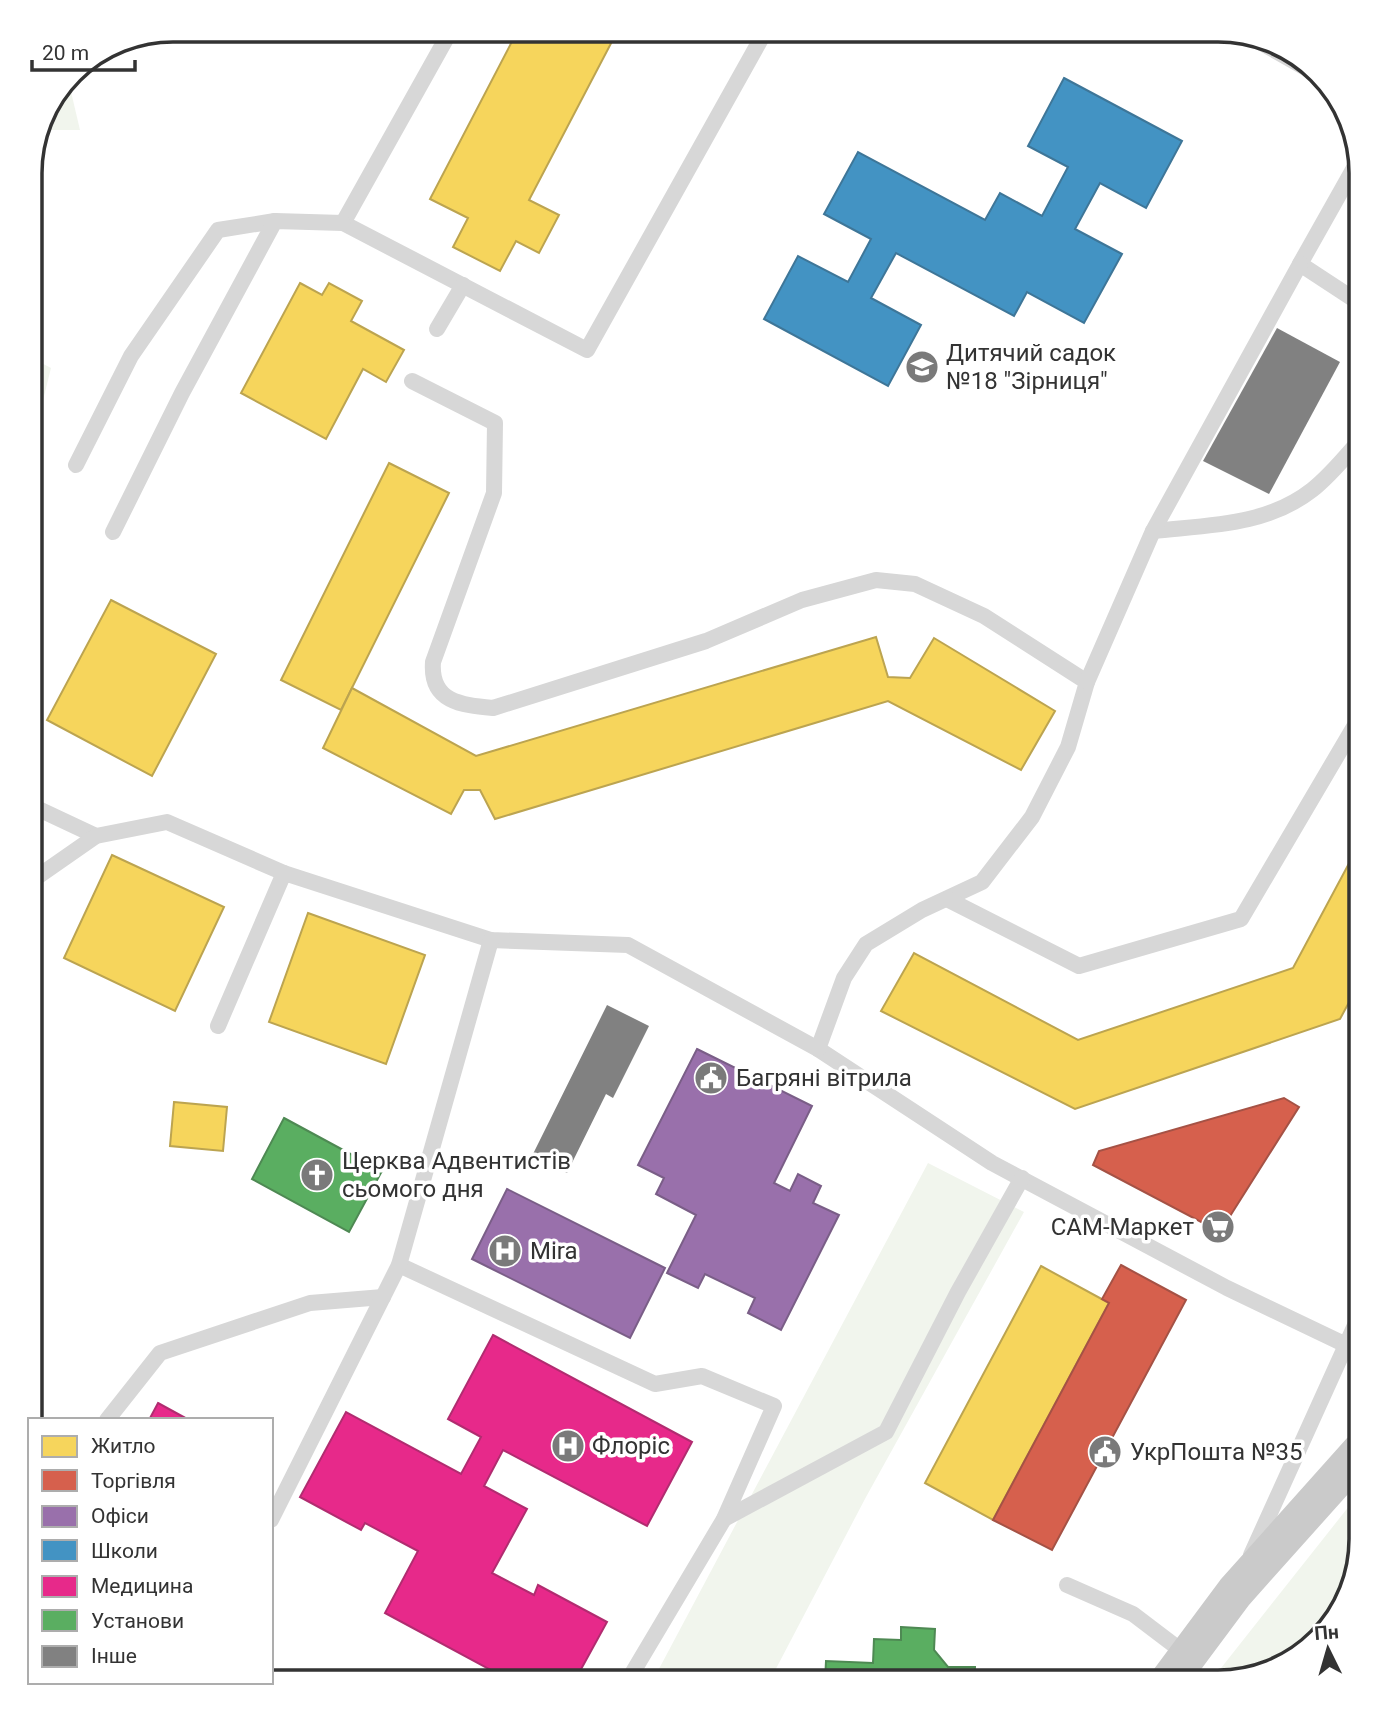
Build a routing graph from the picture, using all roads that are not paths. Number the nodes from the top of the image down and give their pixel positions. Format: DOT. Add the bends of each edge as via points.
graph roads {
  1 [pos="444,42"];
  2 [pos="759,42"];
  3 [pos="1349,177"];
  4 [pos="275,221"];
  5 [pos="343,223"];
  6 [pos="1300,264"];
  7 [pos="463,285"];
  8 [pos="1349,296"];
  9 [pos="438,329"];
  10 [pos="412,381"];
  11 [pos="1349,452"];
  12 [pos="76,465"];
  13 [pos="1153,531"];
  14 [pos="113,532"];
  15 [pos="1087,682"];
  16 [pos="1349,735"];
  17 [pos="42,811"];
  18 [pos="96,836"];
  19 [pos="284,873"];
  20 [pos="42,874"];
  21 [pos="947,899"];
  22 [pos="491,940"];
  23 [pos="218,1027"];
  24 [pos="818,1049"];
  25 [pos="1022,1178"];
  26 [pos="399,1265"];
  27 [pos="383,1297"];
  28 [pos="1349,1335"];
  29 [pos="1344,1344"];
  30 [pos="109,1418"];
  31 [pos="1349,1464"];
  32 [pos="273,1516"];
  33 [pos="724,1519"];
  34 [pos="1068,1585"];
  35 [pos="1235,1592"];
  36 [pos="1178,1669"];
  37 [pos="634,1670"];
  1 -- 5 [label="lane"];
  2 -- 7 [label="lane" via="587,350"];
  3 -- 6 [label="lane"];
  4 -- 5 [label="lane"];
  4 -- 12 [label="lane" via="218,230 131,356"];
  4 -- 14 [label="lane"];
  5 -- 7 [label="lane"];
  6 -- 8 [label="lane"];
  6 -- 13 [label="lane"];
  7 -- 9 [label="lane"];
  10 -- 15 [label="lane" via="495,423 494,493 433,662 432,680 442,695 466,705 493,708 706,641 802,600 876,580 915,584 984,615"];
  11 -- 13 [label="lane" via="1313,489 1283,509 1248,521"];
  13 -- 15 [label="lane"];
  15 -- 21 [label="lane" via="1068,747 1032,817 982,882"];
  16 -- 21 [label="lane" via="1241,919 1079,966"];
  17 -- 18 [label="lane"];
  18 -- 19 [label="lane" via="167,822"];
  18 -- 20 [label="lane"];
  19 -- 22 [label="lane"];
  19 -- 23 [label="lane"];
  21 -- 24 [label="lane" via="866,944 844,978"];
  22 -- 24 [label="lane" via="628,945"];
  22 -- 26 [label="lane"];
  24 -- 25 [label="lane"];
  25 -- 29 [label="lane" via="1227,1289"];
  25 -- 33 [label="lane" via="886,1432"];
  26 -- 27 [label="lane"];
  26 -- 33 [label="lane" via="655,1384 702,1376 774,1406"];
  27 -- 30 [label="lane" via="310,1303 160,1353"];
  27 -- 32 [label="lane"];
  28 -- 29 [label="lane"];
  29 -- 35 [label="lane"];
  31 -- 35 [label="main road"];
  33 -- 37 [label="lane"];
  34 -- 36 [label="lane" via="1133,1614"];
  35 -- 36 [label="main road"];
}
